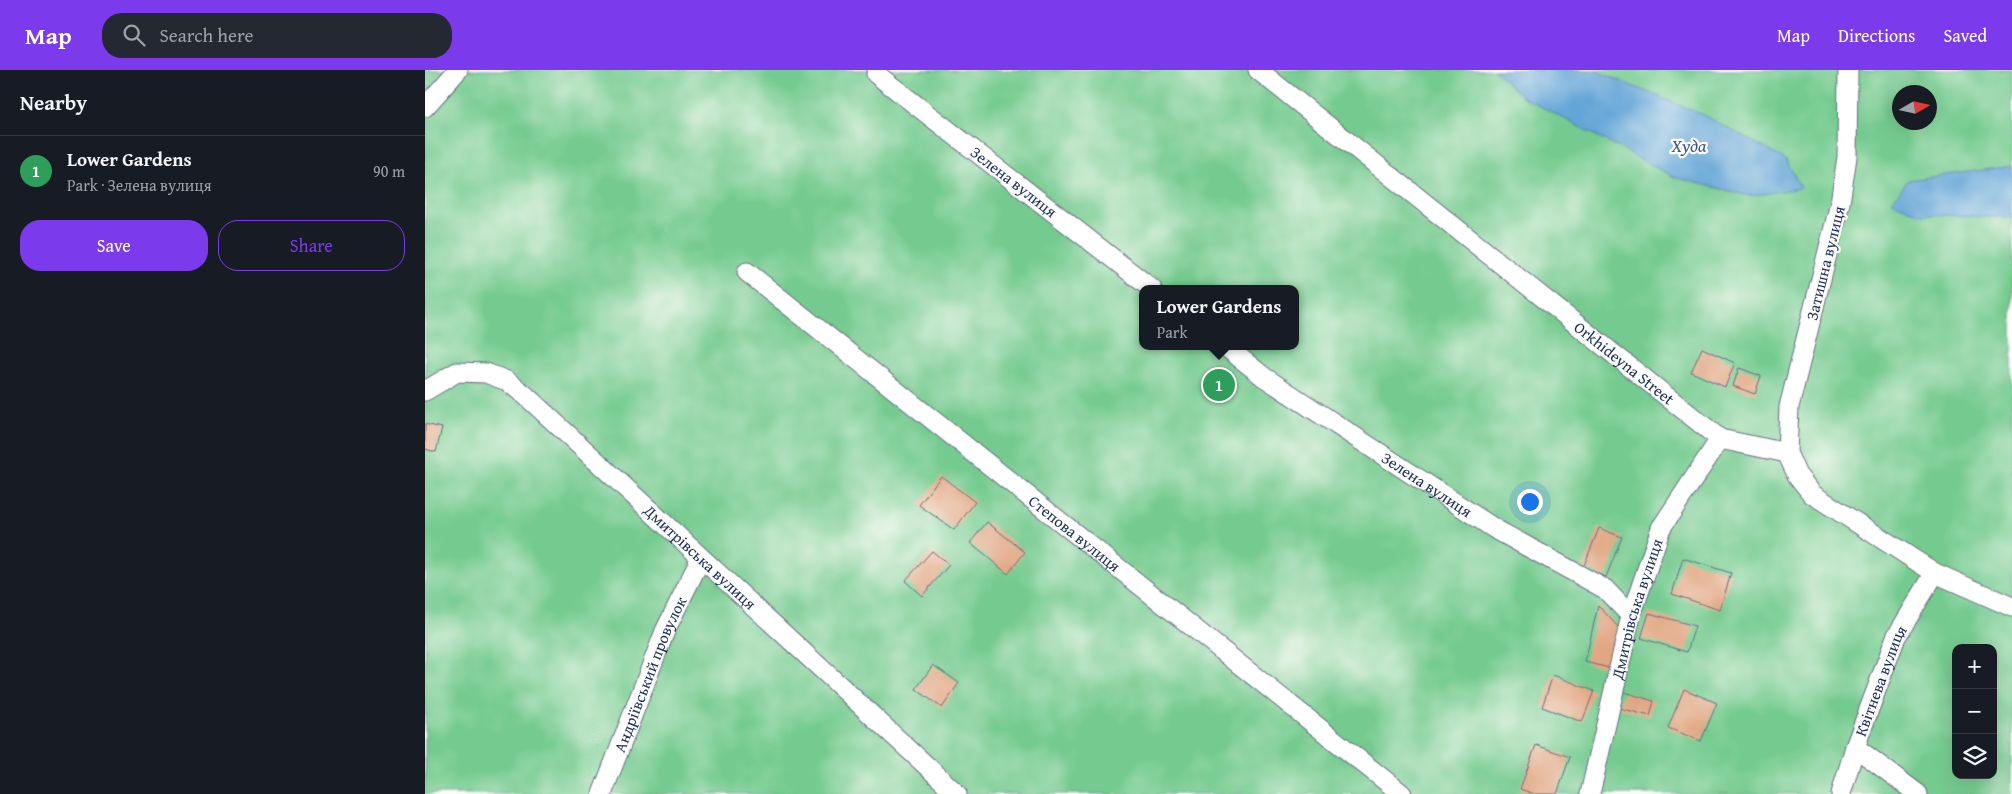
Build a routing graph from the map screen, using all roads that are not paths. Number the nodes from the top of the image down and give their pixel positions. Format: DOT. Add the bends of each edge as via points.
graph roads {
  1 [pos="458,70"];
  2 [pos="1257,70"];
  3 [pos="1847,70"];
  4 [pos="876,74"];
  5 [pos="425,107"];
  6 [pos="747,272"];
  7 [pos="1147,285"];
  8 [pos="1230,350"];
  9 [pos="425,391"];
  10 [pos="1720,439"];
  11 [pos="1787,453"];
  12 [pos="701,558"];
  13 [pos="1935,574"];
  14 [pos="2012,607"];
  15 [pos="1631,616"];
  16 [pos="1855,747"];
  17 [pos="602,794"];
  18 [pos="957,794"];
  19 [pos="1402,794"];
  20 [pos="1590,794"];
  21 [pos="1841,794"];
  22 [pos="1918,794"];
  1 -- 5 [label="street"];
  2 -- 10 [label="street, Orkhideyna Street"];
  3 -- 11 [label="street, Затишна вулиця" via="1847,157 1840,203 1789,408"];
  4 -- 7 [label="street, Зелена вулиця"];
  6 -- 19 [label="street, Степова вулиця"];
  8 -- 15 [label="street, Зелена вулиця" via="1264,376 1495,529 1605,589"];
  9 -- 12 [label="street, Дмитрівська вулиця" via="457,372 486,373 507,381"];
  10 -- 11 [label="street, Orkhideyna Street"];
  10 -- 15 [label="street, Дмитрівська вулиця" via="1661,528"];
  11 -- 13 [label="street" via="1797,475 1812,494"];
  12 -- 17 [label="street, Андріївський провулок" via="665,631"];
  12 -- 18 [label="street, Дмитрівська вулиця"];
  13 -- 14 [label="street"];
  13 -- 16 [label="street, Квітнева вулиця" via="1896,637"];
  15 -- 20 [label="street, Дмитрівська вулиця"];
  16 -- 21 [label="street, Квітнева вулиця"];
  16 -- 22 [label="street"];
}
